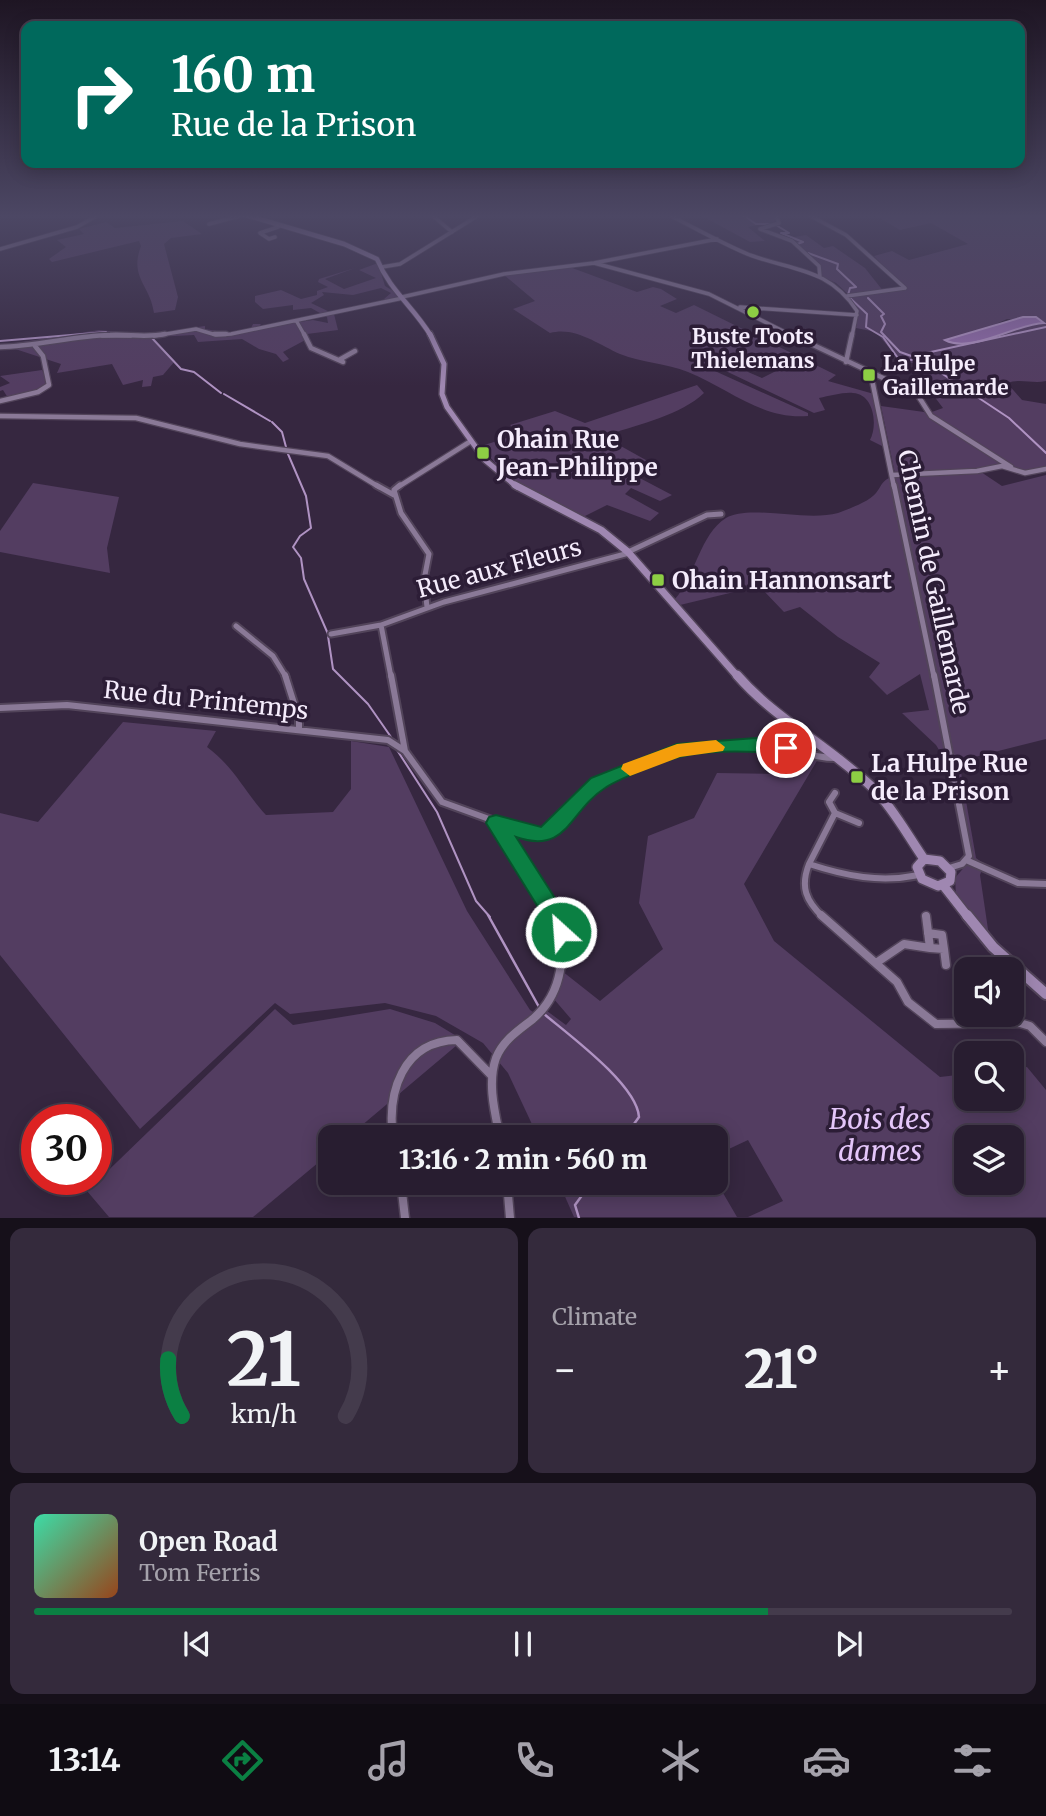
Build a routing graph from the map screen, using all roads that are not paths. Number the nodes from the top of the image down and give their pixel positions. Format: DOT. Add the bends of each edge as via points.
graph roads {
  1 [pos="384,272"];
  2 [pos="519,272"];
  3 [pos="628,272"];
  4 [pos="804,272"];
  5 [pos="820,272"];
  6 [pos="889,272"];
  7 [pos="820,277"];
  8 [pos="847,296"];
  9 [pos="402,297"];
  10 [pos="737,307"];
  11 [pos="757,309"];
  12 [pos="856,315"];
  13 [pos="761,319"];
  14 [pos="297,322"];
  15 [pos="35,346"];
  16 [pos="0,347"];
  17 [pos="355,351"];
  18 [pos="846,362"];
  19 [pos="870,375"];
  20 [pos="0,401"];
  21 [pos="0,416"];
  22 [pos="471,441"];
  23 [pos="1013,469"];
  24 [pos="1046,469"];
  25 [pos="892,475"];
  26 [pos="394,495"];
  27 [pos="721,514"];
  28 [pos="628,552"];
  29 [pos="427,607"];
  30 [pos="236,625"];
  31 [pos="381,625"];
  32 [pos="331,634"];
  33 [pos="0,708"];
  34 [pos="299,730"];
  35 [pos="405,751"];
  36 [pos="839,758"];
  37 [pos="835,793"];
  38 [pos="835,813"];
  39 [pos="496,823"];
  40 [pos="859,823"];
  41 [pos="924,859"];
  42 [pos="966,860"];
  43 [pos="809,864"];
  44 [pos="948,868"];
  45 [pos="919,875"];
  46 [pos="1046,884"];
  47 [pos="943,885"];
  48 [pos="926,916"];
  49 [pos="928,933"];
  50 [pos="930,948"];
  51 [pos="944,949"];
  52 [pos="876,963"];
  53 [pos="946,965"];
  54 [pos="1046,994"];
  55 [pos="1046,1042"];
  56 [pos="492,1076"];
  57 [pos="391,1125"];
  58 [pos="498,1125"];
  59 [pos="402,1195"];
  60 [pos="508,1195"];
  61 [pos="405,1217"];
  62 [pos="510,1217"];
  1 -- 9 [label="main road" via="387,283"];
  2 -- 9 [label="street"];
  3 -- 10 [label="street" via="702,291"];
  4 -- 7 [label="street"];
  5 -- 7 [label="street"];
  6 -- 8 [label="street" via="905,288"];
  7 -- 8 [label="street"];
  8 -- 12 [label="street"];
  9 -- 14 [label="street"];
  9 -- 22 [label="main road" via="418,314 440,353 442,394"];
  10 -- 11 [label="street"];
  10 -- 13 [label="street"];
  11 -- 12 [label="street"];
  11 -- 13 [label="street"];
  12 -- 18 [label="street"];
  13 -- 18 [label="street"];
  14 -- 15 [label="street" via="226,335 195,329"];
  14 -- 17 [label="street" via="311,348 341,361"];
  15 -- 16 [label="street"];
  15 -- 20 [label="street" via="43,356 49,385"];
  18 -- 19 [label="street"];
  19 -- 23 [label="street" via="920,395 930,416"];
  19 -- 25 [label="street, Chemin de Gaillemarde"];
  21 -- 26 [label="street" via="141,419 253,446 328,456"];
  22 -- 26 [label="street" via="408,478 396,487"];
  22 -- 28 [label="main road" via="497,472 517,487 601,530"];
  23 -- 24 [label="street" via="1025,473"];
  23 -- 25 [label="street"];
  25 -- 42 [label="street, Chemin de Gaillemarde" via="966,830"];
  26 -- 29 [label="street" via="429,554 424,580"];
  27 -- 28 [label="street, Rue aux Fleurs"];
  28 -- 29 [label="street, Rue aux Fleurs"];
  28 -- 36 [label="main road" via="754,695"];
  29 -- 31 [label="street, Rue aux Fleurs"];
  30 -- 34 [label="street" via="282,668"];
  31 -- 32 [label="street, Rue aux Fleurs"];
  31 -- 35 [label="street"];
  33 -- 34 [label="street, Rue du Printemps" via="67,705"];
  34 -- 35 [label="street, Rue du Printemps" via="388,740"];
  35 -- 39 [label="street" via="442,802"];
  36 -- 39 [label="street" via="821,760 767,745 684,749 598,783 547,834 536,836"];
  36 -- 41 [label="main road" via="876,791"];
  37 -- 38 [label="street" via="829,803"];
  38 -- 40 [label="street"];
  38 -- 43 [label="street"];
  39 -- 56 [label="street" via="556,917 562,948 548,1003 507,1039 496,1056"];
  41 -- 44 [label="main road" via="935,859"];
  41 -- 45 [label="main road" via="917,867"];
  42 -- 44 [label="street"];
  42 -- 46 [label="street" via="1017,883"];
  43 -- 45 [label="street" via="868,881"];
  43 -- 52 [label="street" via="805,872 807,901"];
  44 -- 47 [label="main road" via="950,881"];
  45 -- 47 [label="main road" via="932,885"];
  47 -- 54 [label="main road" via="993,947"];
  48 -- 49 [label="street"];
  49 -- 50 [label="street"];
  49 -- 51 [label="street" via="942,935"];
  50 -- 51 [label="street"];
  50 -- 52 [label="street" via="904,944"];
  51 -- 53 [label="street"];
  52 -- 55 [label="street" via="897,982 908,1002 936,1024 1025,1023"];
  56 -- 57 [label="street" via="457,1040 443,1041 415,1056 398,1072 388,1096"];
  56 -- 58 [label="street"];
  59 -- 61 [label="street"];
  60 -- 62 [label="street"];
}
